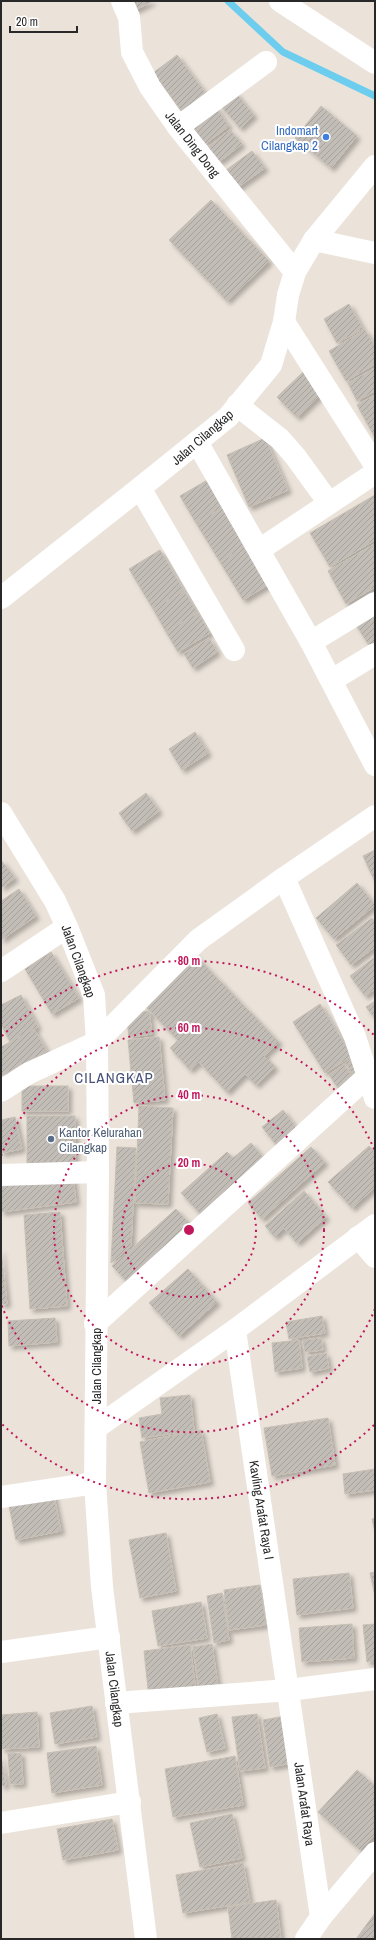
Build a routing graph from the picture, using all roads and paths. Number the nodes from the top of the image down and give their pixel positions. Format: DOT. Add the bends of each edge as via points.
graph roads {
  1 [pos="122,1"];
  2 [pos="280,1"];
  3 [pos="266,62"];
  4 [pos="375,63"];
  5 [pos="178,127"];
  6 [pos="375,166"];
  7 [pos="314,240"];
  8 [pos="375,253"];
  9 [pos="296,272"];
  10 [pos="284,322"];
  11 [pos="237,405"];
  12 [pos="197,442"];
  13 [pos="375,465"];
  14 [pos="375,473"];
  15 [pos="140,488"];
  16 [pos="329,503"];
  17 [pos="259,550"];
  18 [pos="1,598"];
  19 [pos="375,603"];
  20 [pos="311,642"];
  21 [pos="234,650"];
  22 [pos="375,654"];
  23 [pos="332,680"];
  24 [pos="375,765"];
  25 [pos="1,813"];
  26 [pos="375,816"];
  27 [pos="284,878"];
  28 [pos="67,927"];
  29 [pos="1,971"];
  30 [pos="97,1042"];
  31 [pos="367,1077"];
  32 [pos="1,1091"];
  33 [pos="375,1098"];
  34 [pos="98,1172"];
  35 [pos="1,1175"];
  36 [pos="366,1231"];
  37 [pos="375,1257"];
  38 [pos="95,1324"];
  39 [pos="235,1330"];
  40 [pos="96,1428"];
  41 [pos="95,1483"];
  42 [pos="1,1497"];
  43 [pos="109,1637"];
  44 [pos="1,1652"];
  45 [pos="375,1679"];
  46 [pos="289,1690"];
  47 [pos="116,1703"];
  48 [pos="130,1802"];
  49 [pos="1,1823"];
  50 [pos="375,1854"];
  51 [pos="321,1917"];
  52 [pos="146,1939"];
  53 [pos="306,1939"];
  1 -- 5 [label="street, Jalan Ding Dong" via="129,17 132,52 150,87"];
  2 -- 4 [label="street"];
  3 -- 5 [label="street"];
  5 -- 9 [label="street, Jalan Ding Dong"];
  6 -- 7 [label="street, Jalan Cilangkap"];
  7 -- 8 [label="street"];
  7 -- 9 [label="street, Jalan Cilangkap"];
  9 -- 10 [label="street, Jalan Cilangkap" via="288,295"];
  10 -- 11 [label="street, Jalan Cilangkap" via="271,365"];
  10 -- 13 [label="street"];
  11 -- 12 [label="street, Jalan Cilangkap" via="228,417"];
  11 -- 16 [label="street" via="280,439"];
  12 -- 15 [label="street, Jalan Cilangkap"];
  12 -- 17 [label="street"];
  14 -- 16 [label="street"];
  15 -- 18 [label="street, Jalan Cilangkap"];
  15 -- 21 [label="street"];
  16 -- 17 [label="street"];
  17 -- 20 [label="street"];
  19 -- 20 [label="street"];
  20 -- 23 [label="street"];
  22 -- 23 [label="street"];
  23 -- 24 [label="street"];
  25 -- 28 [label="street, Jalan Cilangkap" via="55,901"];
  26 -- 27 [label="street"];
  27 -- 30 [label="street" via="198,940"];
  27 -- 31 [label="street" via="355,1036"];
  28 -- 29 [label="street"];
  28 -- 30 [label="street, Jalan Cilangkap" via="94,995"];
  30 -- 32 [label="street" via="30,1073"];
  30 -- 34 [label="street, Jalan Cilangkap"];
  31 -- 33 [label="street"];
  31 -- 38 [label="street"];
  34 -- 35 [label="street"];
  34 -- 38 [label="street, Jalan Cilangkap"];
  36 -- 37 [label="street"];
  36 -- 39 [label="street"];
  38 -- 40 [label="street, Jalan Cilangkap"];
  39 -- 40 [label="street"];
  39 -- 46 [label="street, Kavling Arafat Raya I"];
  40 -- 41 [label="street, Jalan Cilangkap"];
  41 -- 42 [label="street"];
  41 -- 43 [label="street, Jalan Cilangkap" via="102,1587"];
  43 -- 44 [label="street"];
  43 -- 47 [label="street, Jalan Cilangkap"];
  45 -- 46 [label="street"];
  46 -- 47 [label="street"];
  46 -- 51 [label="street, Jalan Arafat Raya"];
  47 -- 48 [label="street, Jalan Cilangkap"];
  48 -- 49 [label="street"];
  48 -- 52 [label="street, Jalan Cilangkap"];
  50 -- 51 [label="street"];
  51 -- 53 [label="street"];
}
